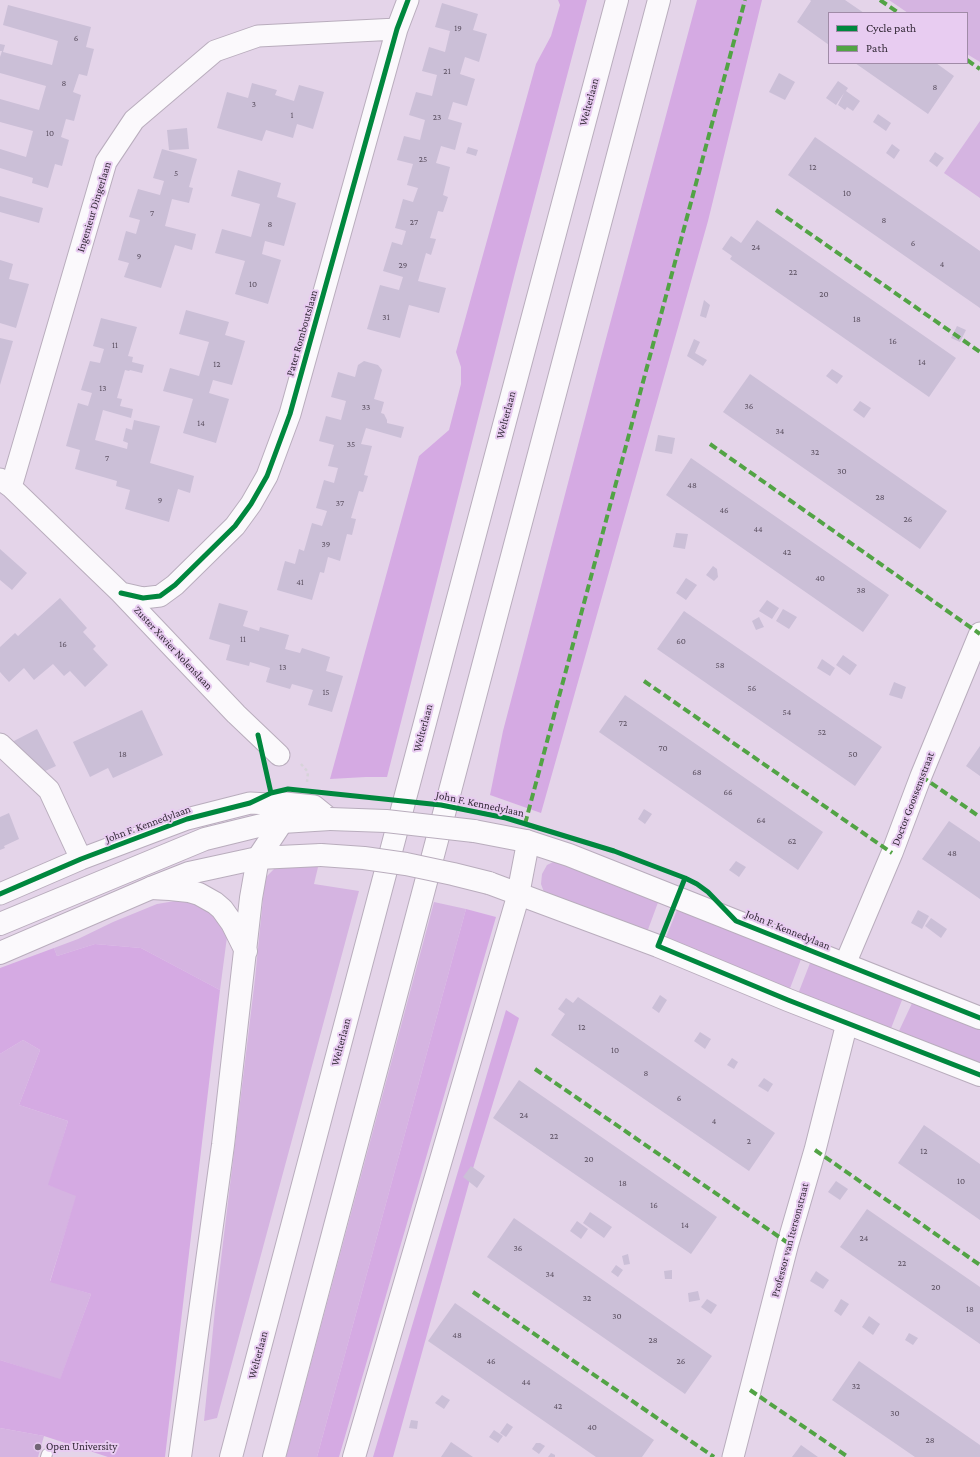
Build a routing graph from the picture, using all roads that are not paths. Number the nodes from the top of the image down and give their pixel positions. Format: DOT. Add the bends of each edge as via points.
graph roads {
  1 [pos="408,0"];
  2 [pos="617,0"];
  3 [pos="659,0"];
  4 [pos="397,29"];
  5 [pos="6,483"];
  6 [pos="121,593"];
  7 [pos="980,633"];
  8 [pos="0,744"];
  9 [pos="279,755"];
  10 [pos="330,819"];
  11 [pos="282,822"];
  12 [pos="526,841"];
  13 [pos="258,858"];
  14 [pos="81,859"];
  15 [pos="151,888"];
  16 [pos="519,893"];
  17 [pos="0,894"];
  18 [pos="0,924"];
  19 [pos="246,951"];
  20 [pos="0,953"];
  21 [pos="845,964"];
  22 [pos="980,1018"];
  23 [pos="846,1023"];
  24 [pos="980,1075"];
  25 [pos="180,1457"];
  26 [pos="231,1457"];
  27 [pos="274,1457"];
  28 [pos="354,1457"];
  29 [pos="732,1457"];
  1 -- 4 [label="street, Pater Romboutslaan"];
  2 -- 26 [label="main road, Welterlaan"];
  3 -- 27 [label="main road"];
  4 -- 5 [label="street, Ingenieur Dingerlaan" via="251,38 215,51 134,120 106,162"];
  4 -- 6 [label="street, Pater Romboutslaan" via="290,414 267,476 235,526 175,585 160,596 143,598"];
  5 -- 6 [label="street, Zuster Xavier Nolenslaan"];
  6 -- 9 [label="street, Zuster Xavier Nolenslaan" via="236,714"];
  7 -- 21 [label="street, Doctor Goossensstraat"];
  8 -- 14 [label="street" via="49,790"];
  10 -- 11 [label="main road, John F. Kennedylaan"];
  10 -- 12 [label="main road, John F. Kennedylaan, bridge" via="437,826"];
  10 -- 14 [label="street, John F. Kennedylaan" via="314,806 250,803 187,819"];
  11 -- 13 [label="main road"];
  11 -- 18 [label="main road, John F. Kennedylaan" via="205,839"];
  12 -- 16 [label="main road" via="528,848"];
  12 -- 21 [label="main road, John F. Kennedylaan" via="569,855"];
  13 -- 15 [label="main road" via="189,873"];
  13 -- 16 [label="main road, bridge" via="321,855 364,858 453,874"];
  13 -- 19 [label="main road"];
  14 -- 17 [label="street, John F. Kennedylaan"];
  15 -- 19 [label="main road" via="189,891 208,898 222,909"];
  15 -- 20 [label="main road"];
  16 -- 23 [label="main road" via="658,946"];
  16 -- 28 [label="main road"];
  19 -- 25 [label="main road" via="223,1145"];
  21 -- 22 [label="main road, John F. Kennedylaan"];
  23 -- 24 [label="main road"];
  23 -- 29 [label="street, Professor van Itersonstraat" via="815,1150"];
}
